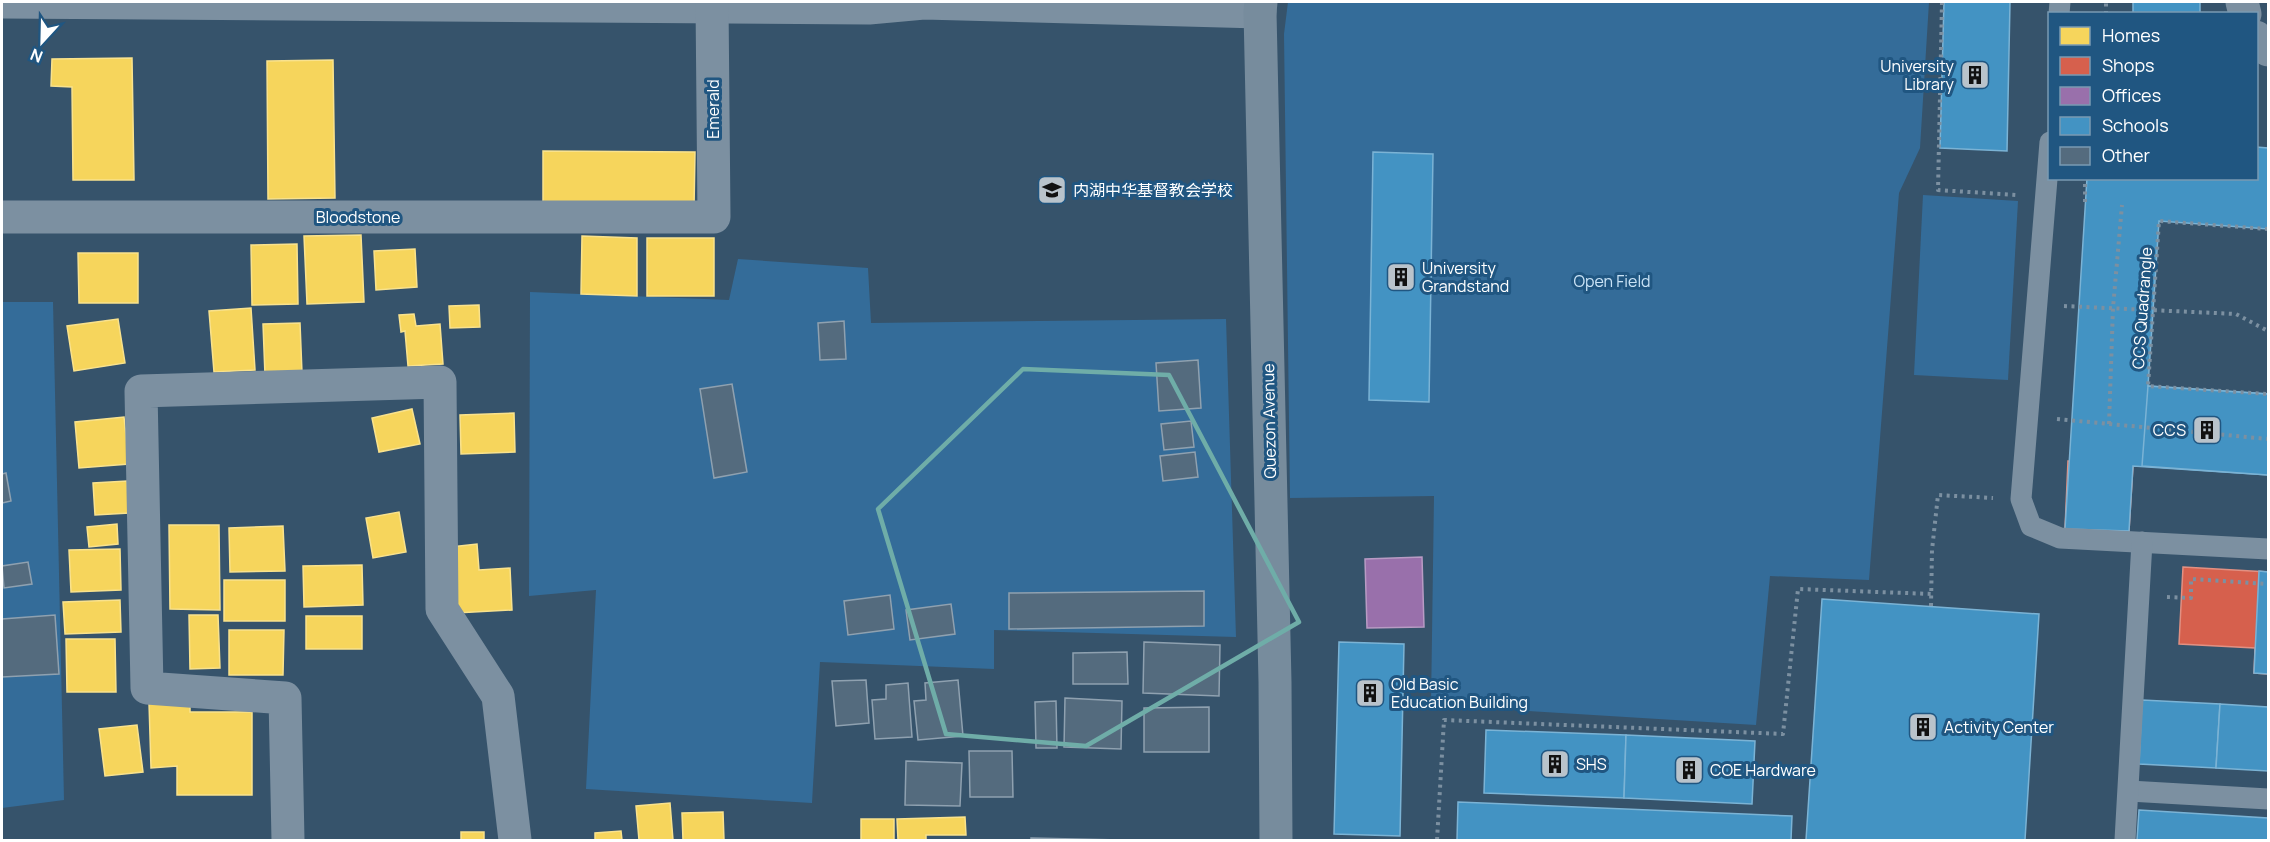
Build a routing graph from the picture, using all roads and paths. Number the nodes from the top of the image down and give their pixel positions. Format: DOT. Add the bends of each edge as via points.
graph roads {
  1 [pos="2,2"];
  2 [pos="924,2"];
  3 [pos="1942,2"];
  4 [pos="712,4"];
  5 [pos="1261,7"];
  6 [pos="2048,156"];
  7 [pos="2085,180"];
  8 [pos="2045,198"];
  9 [pos="2085,202"];
  10 [pos="2122,205"];
  11 [pos="2,217"];
  12 [pos="714,217"];
  13 [pos="2268,229"];
  14 [pos="2037,305"];
  15 [pos="2113,308"];
  16 [pos="2154,310"];
  17 [pos="2268,331"];
  18 [pos="2268,394"];
  19 [pos="2028,416"];
  20 [pos="2109,424"];
  21 [pos="2268,439"];
  22 [pos="2021,499"];
  23 [pos="2142,542"];
  24 [pos="2268,549"];
  25 [pos="2268,584"];
  26 [pos="1932,594"];
  27 [pos="2139,596"];
  28 [pos="1931,606"];
  29 [pos="2129,791"];
  30 [pos="2268,799"];
  31 [pos="288,840"];
  32 [pos="515,840"];
  33 [pos="1276,840"];
  34 [pos="1437,840"];
  35 [pos="2125,840"];
  1 -- 4 [label="street"];
  2 -- 4 [label="street" via="869,8"];
  2 -- 5 [label="street"];
  3 -- 8 [label="path" via="1938,190"];
  4 -- 12 [label="street, Emerald"];
  5 -- 33 [label="main road, Quezon Avenue"];
  6 -- 8 [label="lane"];
  7 -- 9 [label="path"];
  8 -- 14 [label="lane"];
  10 -- 15 [label="path"];
  11 -- 12 [label="street, Bloodstone"];
  13 -- 16 [label="path, CCS Quadrangle" via="2159,220"];
  14 -- 15 [label="path"];
  14 -- 19 [label="lane"];
  15 -- 16 [label="path"];
  15 -- 20 [label="path"];
  16 -- 17 [label="path" via="2236,314"];
  16 -- 18 [label="path, CCS Quadrangle" via="2148,386"];
  19 -- 20 [label="path"];
  19 -- 22 [label="lane"];
  20 -- 21 [label="path"];
  22 -- 23 [label="lane" via="2031,526 2060,538"];
  22 -- 26 [label="path" via="1938,495"];
  23 -- 24 [label="lane"];
  23 -- 27 [label="lane"];
  25 -- 27 [label="path" via="2191,579 2192,598"];
  26 -- 28 [label="path"];
  26 -- 34 [label="path" via="1798,589 1783,734 1444,720"];
  27 -- 29 [label="lane"];
  29 -- 30 [label="lane"];
  29 -- 35 [label="lane"];
  31 -- 32 [label="street" via="285,698 147,688 141,392 440,382 442,609 498,696"];
}
